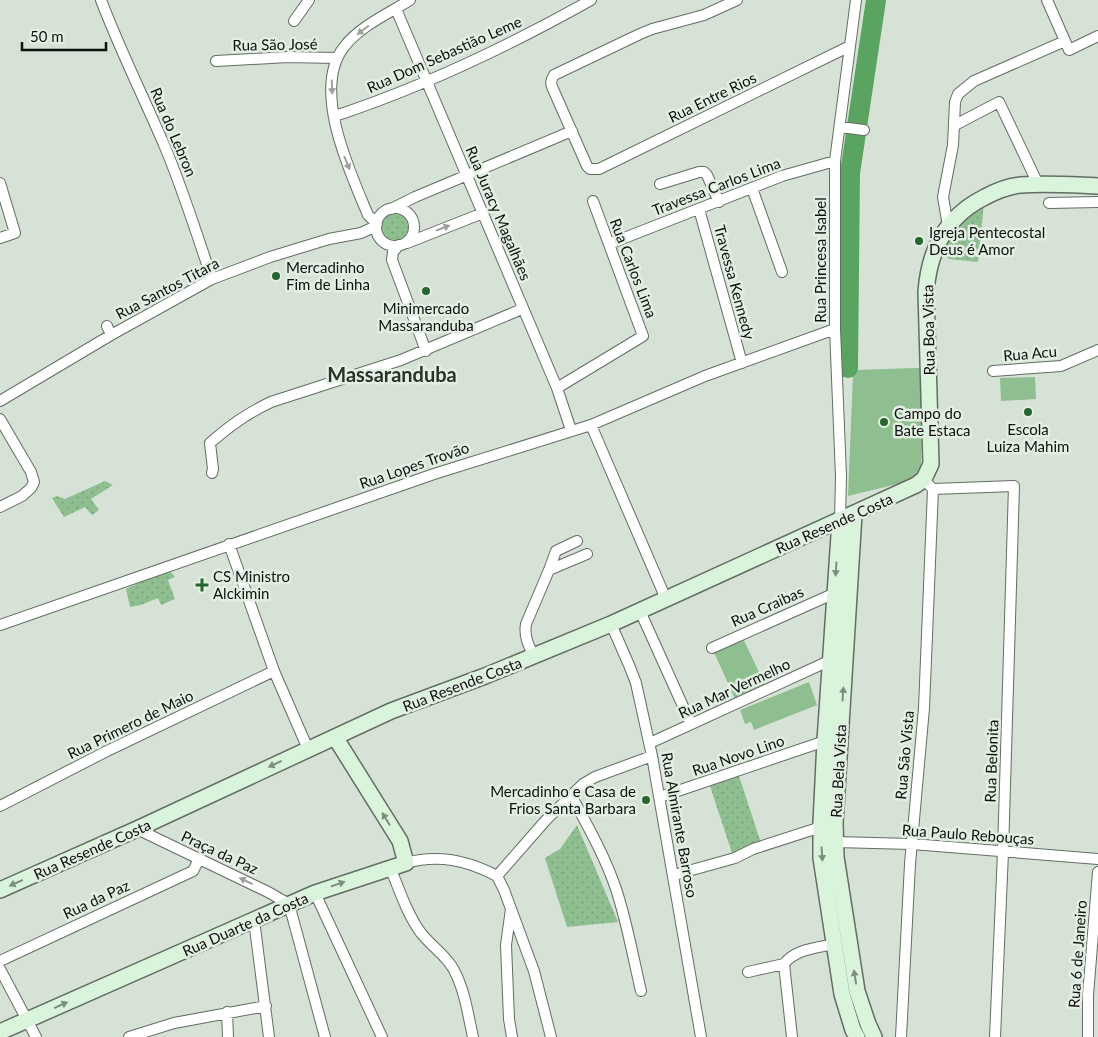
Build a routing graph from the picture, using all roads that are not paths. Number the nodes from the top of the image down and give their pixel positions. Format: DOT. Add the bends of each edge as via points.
graph roads {
  1 [pos="101,0"];
  2 [pos="309,0"];
  3 [pos="410,0"];
  4 [pos="591,0"];
  5 [pos="737,0"];
  6 [pos="856,0"];
  7 [pos="1047,0"];
  8 [pos="396,9"];
  9 [pos="294,21"];
  10 [pos="1098,36"];
  11 [pos="1065,40"];
  12 [pos="850,46"];
  13 [pos="336,58"];
  14 [pos="216,61"];
  15 [pos="428,81"];
  16 [pos="335,116"];
  17 [pos="955,126"];
  18 [pos="840,127"];
  19 [pos="864,130"];
  20 [pos="572,131"];
  21 [pos="835,161"];
  22 [pos="467,176"];
  23 [pos="0,183"];
  24 [pos="660,184"];
  25 [pos="1038,184"];
  26 [pos="1098,186"];
  27 [pos="752,188"];
  28 [pos="593,201"];
  29 [pos="718,202"];
  30 [pos="1098,202"];
  31 [pos="1049,204"];
  32 [pos="391,209"];
  33 [pos="699,210"];
  34 [pos="483,213"];
  35 [pos="948,226"];
  36 [pos="377,229"];
  37 [pos="0,238"];
  38 [pos="609,244"];
  39 [pos="398,247"];
  40 [pos="782,272"];
  41 [pos="212,279"];
  42 [pos="522,309"];
  43 [pos="835,329"];
  44 [pos="1098,350"];
  45 [pos="426,351"];
  46 [pos="742,363"];
  47 [pos="993,371"];
  48 [pos="557,388"];
  49 [pos="0,400"];
  50 [pos="0,419"];
  51 [pos="591,425"];
  52 [pos="571,430"];
  53 [pos="212,473"];
  54 [pos="928,484"];
  55 [pos="0,507"];
  56 [pos="847,518"];
  57 [pos="577,541"];
  58 [pos="229,544"];
  59 [pos="587,554"];
  60 [pos="549,570"];
  61 [pos="835,592"];
  62 [pos="666,599"];
  63 [pos="640,611"];
  64 [pos="611,624"];
  65 [pos="0,625"];
  66 [pos="712,648"];
  67 [pos="534,656"];
  68 [pos="830,660"];
  69 [pos="274,671"];
  70 [pos="691,724"];
  71 [pos="335,736"];
  72 [pos="825,741"];
  73 [pos="650,743"];
  74 [pos="308,749"];
  75 [pos="652,756"];
  76 [pos="571,794"];
  77 [pos="660,797"];
  78 [pos="0,806"];
  79 [pos="821,827"];
  80 [pos="137,829"];
  81 [pos="835,842"];
  82 [pos="912,844"];
  83 [pos="1003,852"];
  84 [pos="1098,859"];
  85 [pos="199,860"];
  86 [pos="406,863"];
  87 [pos="390,868"];
  88 [pos="1098,872"];
  89 [pos="674,875"];
  90 [pos="497,876"];
  91 [pos="0,890"];
  92 [pos="315,893"];
  93 [pos="289,904"];
  94 [pos="511,908"];
  95 [pos="254,920"];
  96 [pos="834,944"];
  97 [pos="0,960"];
  98 [pos="784,964"];
  99 [pos="0,969"];
  100 [pos="748,972"];
  101 [pos="641,991"];
  102 [pos="266,1006"];
  103 [pos="227,1012"];
  104 [pos="27,1020"];
  105 [pos="0,1032"];
  106 [pos="861,1033"];
  107 [pos="36,1037"];
  108 [pos="129,1037"];
  109 [pos="228,1037"];
  110 [pos="269,1037"];
  111 [pos="325,1037"];
  112 [pos="382,1037"];
  113 [pos="473,1037"];
  114 [pos="512,1037"];
  115 [pos="551,1037"];
  116 [pos="701,1037"];
  117 [pos="792,1037"];
  118 [pos="901,1037"];
  119 [pos="995,1037"];
  120 [pos="1088,1037"];
  1 -- 41 [label="street, Rua do Lebron" via="183,190"];
  2 -- 9 [label="street"];
  3 -- 8 [label="street"];
  4 -- 15 [label="street, Rua Dom Sebastião Leme"];
  5 -- 20 [label="street" via="704,15 652,29 554,75 551,84"];
  6 -- 12 [label="street, Rua Princesa Isabel"];
  7 -- 11 [label="street"];
  8 -- 13 [label="street, one-way" via="358,33"];
  8 -- 15 [label="street, Rua Juracy Magalhães"];
  10 -- 11 [label="street" via="1069,50"];
  11 -- 17 [label="street" via="966,86 955,102"];
  12 -- 18 [label="street, Rua Princesa Isabel"];
  12 -- 20 [label="street, Rua Entre Rios" via="599,168 587,166"];
  13 -- 14 [label="street, Rua São José"];
  13 -- 16 [label="street, one-way" via="332,77"];
  15 -- 16 [label="street, Rua Dom Sebastião Leme"];
  15 -- 22 [label="street, Rua Juracy Magalhães"];
  16 -- 36 [label="street, one-way" via="344,157"];
  17 -- 25 [label="street" via="999,102"];
  17 -- 35 [label="street" via="943,197"];
  18 -- 19 [label="street"];
  18 -- 21 [label="street, Rua Princesa Isabel"];
  20 -- 22 [label="street"];
  21 -- 27 [label="street, Travessa Carlos Lima"];
  21 -- 43 [label="street, Rua Princesa Isabel"];
  22 -- 32 [label="street"];
  22 -- 34 [label="street, Rua Juracy Magalhães"];
  23 -- 37 [label="street" via="15,233"];
  24 -- 29 [label="street" via="704,172"];
  25 -- 26 [label="main road, Rua Boa Vista"];
  25 -- 35 [label="main road, Rua Boa Vista" via="1020,185 991,194 960,212"];
  27 -- 29 [label="street, Travessa Carlos Lima"];
  27 -- 40 [label="street"];
  28 -- 38 [label="street, Rua Carlos Lima"];
  29 -- 33 [label="street, Travessa Carlos Lima"];
  30 -- 31 [label="street"];
  32 -- 36 [label="street" via="380,216"];
  32 -- 39 [label="street" via="404,210 413,221 413,234"];
  33 -- 38 [label="street, Travessa Carlos Lima"];
  33 -- 46 [label="street, Travessa Kennedy"];
  39 -- 34 [label="street, one-way"];
  34 -- 42 [label="street, Rua Juracy Magalhães"];
  35 -- 54 [label="main road, Rua Boa Vista" via="927,274 931,464"];
  36 -- 39 [label="street" via="387,244"];
  36 -- 41 [label="street, Rua Santos Titara" via="329,239"];
  38 -- 48 [label="street, Rua Carlos Lima" via="643,336"];
  39 -- 45 [label="street" via="392,260"];
  41 -- 49 [label="street, Rua Santos Titara" via="109,330"];
  42 -- 45 [label="street"];
  42 -- 48 [label="street, Rua Juracy Magalhães"];
  43 -- 46 [label="street, Rua Lopes Trovão"];
  43 -- 56 [label="street, Rua Princesa Isabel" via="841,476"];
  44 -- 47 [label="street, Rua Acu" via="1061,366"];
  45 -- 53 [label="street" via="248,412 210,444"];
  46 -- 51 [label="street, Rua Lopes Trovão"];
  48 -- 52 [label="street, Rua Juracy Magalhães"];
  50 -- 55 [label="street" via="34,482 22,496"];
  51 -- 52 [label="street, Rua Lopes Trovão"];
  51 -- 62 [label="street"];
  52 -- 58 [label="street, Rua Lopes Trovão"];
  54 -- 56 [label="main road, Rua Resende Costa" via="909,489"];
  54 -- 82 [label="street, Rua São Vista" via="924,708"];
  54 -- 83 [label="street, Rua Belonita" via="1014,486"];
  56 -- 61 [label="main road, Rua Bela Vista, one-way"];
  56 -- 62 [label="main road, Rua Resende Costa"];
  81 -- 56 [label="main road, Rua Bela Vista, one-way"];
  57 -- 60 [label="street" via="556,551"];
  58 -- 65 [label="street, Rua Lopes Trovão"];
  58 -- 69 [label="street"];
  59 -- 60 [label="street"];
  60 -- 67 [label="street" via="526,624 526,640"];
  61 -- 66 [label="street, Rua Craibas"];
  61 -- 68 [label="main road, Rua Bela Vista"];
  62 -- 63 [label="main road, Rua Resende Costa"];
  63 -- 64 [label="main road, Rua Resende Costa"];
  63 -- 70 [label="street"];
  64 -- 67 [label="main road, Rua Resende Costa"];
  64 -- 73 [label="street, Rua Almirante Barroso" via="630,664"];
  67 -- 71 [label="main road, Rua Resende Costa"];
  68 -- 70 [label="street, Rua Mar Vermelho"];
  68 -- 72 [label="main road, Rua Bela Vista"];
  69 -- 74 [label="street"];
  69 -- 78 [label="street, Rua Primero de Maio"];
  70 -- 73 [label="street, Rua Mar Vermelho"];
  71 -- 74 [label="main road, Rua Resende Costa"];
  86 -- 71 [label="main road, one-way" via="400,841"];
  72 -- 77 [label="street, Rua Novo Lino"];
  72 -- 79 [label="main road, Rua Bela Vista"];
  73 -- 75 [label="street, Rua Almirante Barroso"];
  74 -- 80 [label="main road, Rua Resende Costa, one-way"];
  75 -- 76 [label="street" via="595,777"];
  75 -- 77 [label="street, Rua Almirante Barroso"];
  76 -- 90 [label="street"];
  76 -- 101 [label="street" via="615,888 628,928"];
  77 -- 89 [label="street, Rua Almirante Barroso"];
  79 -- 89 [label="street" via="735,858"];
  79 -- 96 [label="main road, Rua Bela Vista, one-way"];
  80 -- 85 [label="street, Praça da Paz"];
  80 -- 91 [label="main road, Rua Resende Costa, one-way"];
  81 -- 82 [label="street, Rua Paulo Rebouças"];
  106 -- 81 [label="main road, Rua Bela Vista, one-way"];
  82 -- 83 [label="street, Rua Paulo Rebouças"];
  82 -- 118 [label="street, Rua São Vista"];
  83 -- 84 [label="street, Rua Paulo Rebouças"];
  83 -- 119 [label="street, Rua Belonita"];
  93 -- 85 [label="street, Praça da Paz, one-way"];
  85 -- 97 [label="street, Rua da Paz" via="193,870"];
  86 -- 87 [label="main road, Rua Duarte da Costa"];
  86 -- 90 [label="street, Rua Duarte da Costa" via="422,859 450,859"];
  92 -- 87 [label="main road, Rua Duarte da Costa, one-way"];
  87 -- 113 [label="street" via="414,923 448,959 462,986"];
  88 -- 120 [label="street, Rua 6 de Janeiro" via="1088,995"];
  89 -- 116 [label="street, Rua Almirante Barroso"];
  90 -- 94 [label="street"];
  92 -- 93 [label="main road, Rua Duarte da Costa"];
  92 -- 112 [label="street"];
  93 -- 95 [label="main road, Rua Duarte da Costa"];
  93 -- 111 [label="street"];
  94 -- 114 [label="street" via="506,945"];
  94 -- 115 [label="street" via="534,971"];
  95 -- 102 [label="street"];
  104 -- 95 [label="main road, Rua Duarte da Costa, one-way"];
  96 -- 98 [label="street" via="795,954"];
  96 -- 106 [label="main road, Rua Bela Vista" via="842,994"];
  98 -- 100 [label="street"];
  98 -- 117 [label="street"];
  99 -- 104 [label="street"];
  102 -- 103 [label="street"];
  102 -- 110 [label="street"];
  103 -- 108 [label="street"];
  103 -- 109 [label="street"];
  104 -- 105 [label="main road, Rua Duarte da Costa"];
  104 -- 107 [label="street"];
}
